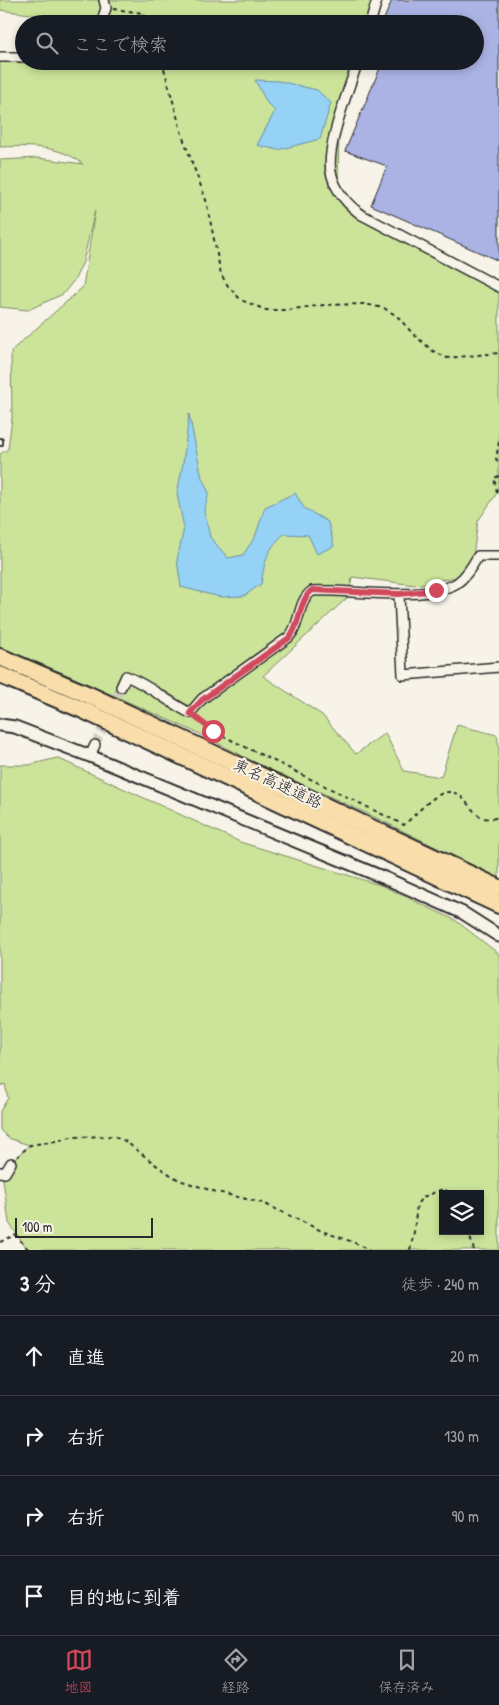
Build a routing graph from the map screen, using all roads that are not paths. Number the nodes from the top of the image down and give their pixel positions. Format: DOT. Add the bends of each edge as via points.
graph roads {
  1 [pos="378,0"];
  2 [pos="373,15"];
  3 [pos="0,57"];
  4 [pos="15,57"];
  5 [pos="355,70"];
  6 [pos="499,287"];
  7 [pos="499,556"];
  8 [pos="399,594"];
  9 [pos="0,658"];
  10 [pos="499,667"];
  11 [pos="0,675"];
  12 [pos="121,687"];
  13 [pos="0,725"];
  14 [pos="499,888"];
  15 [pos="499,905"];
  16 [pos="499,936"];
  17 [pos="11,1163"];
  18 [pos="0,1172"];
  1 -- 2 [label="street"];
  3 -- 4 [label="street"];
  5 -- 6 [label="street" via="330,157 331,175 347,204"];
  7 -- 8 [label="street" via="478,556 458,583 436,590"];
  8 -- 10 [label="street" via="403,674"];
  8 -- 12 [label="street" via="312,590 305,596 289,638 202,700 190,713 126,676"];
  9 -- 14 [label="highway, 東名高速道路" via="90,695"];
  11 -- 15 [label="highway, 東名高速道路" via="83,710"];
  13 -- 16 [label="street" via="92,751 463,913"];
  17 -- 18 [label="street" via="5,1173"];
}
